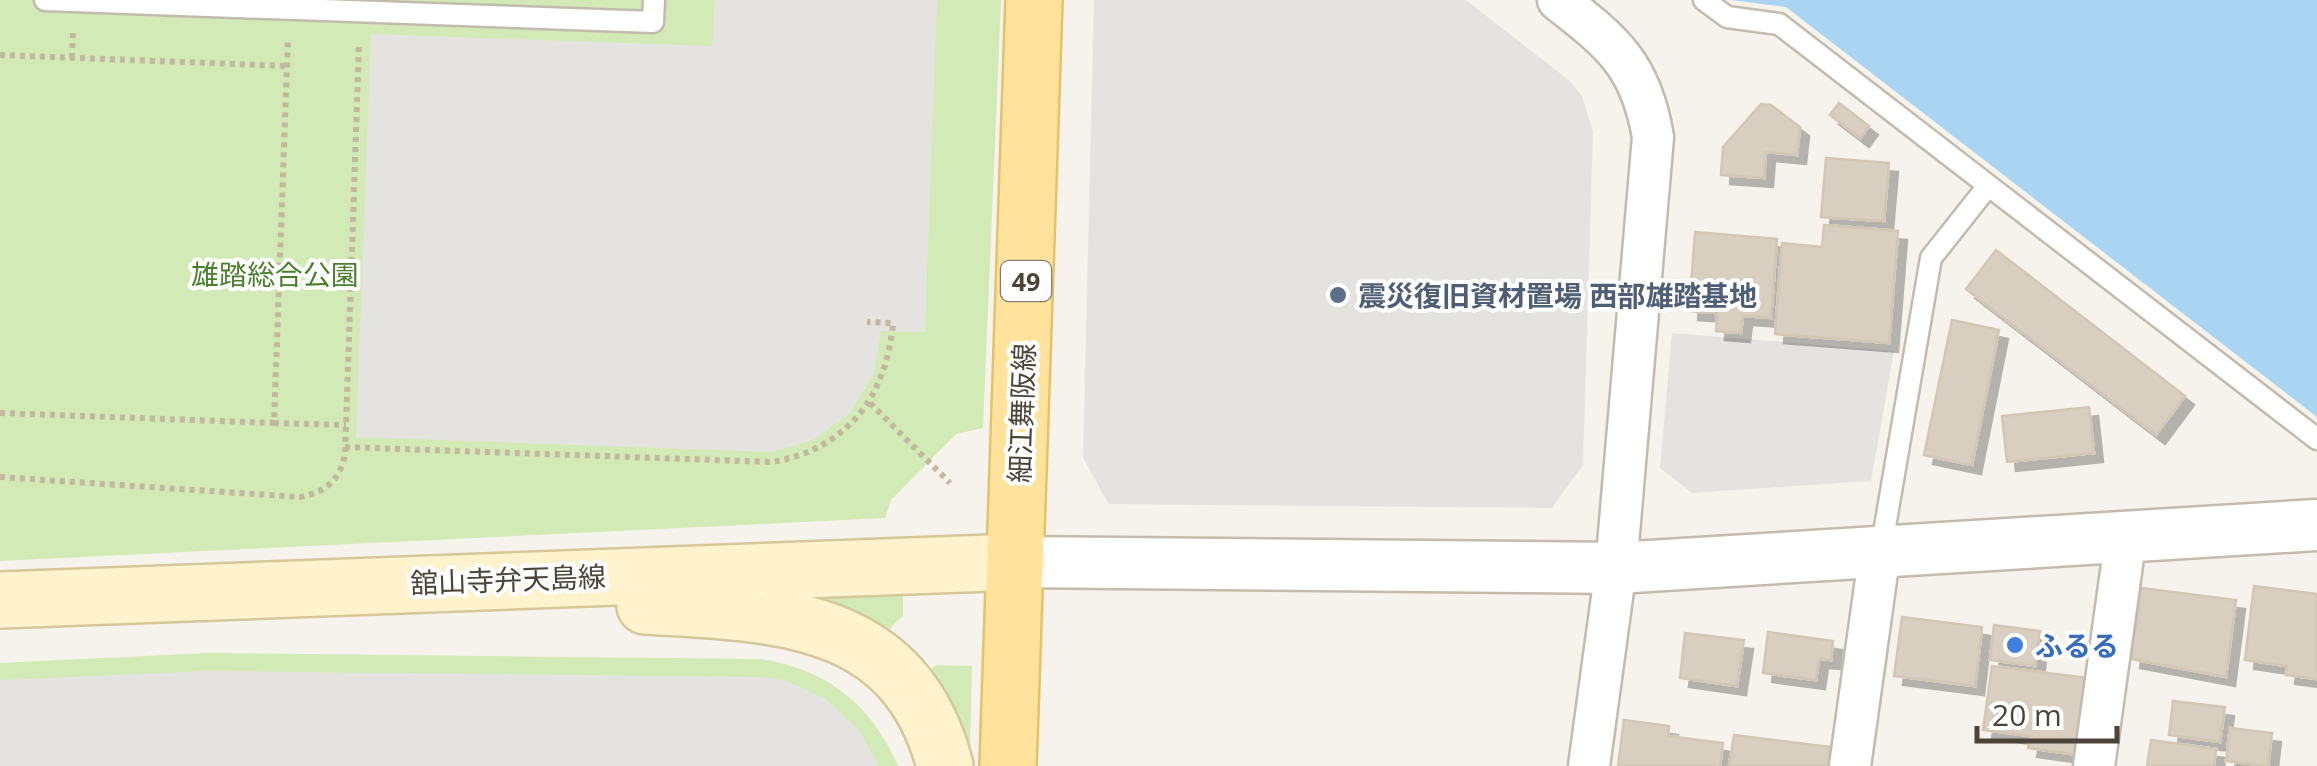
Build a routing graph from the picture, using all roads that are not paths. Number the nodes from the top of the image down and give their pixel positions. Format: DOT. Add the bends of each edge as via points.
graph roads {
  1 [pos="45,0"];
  2 [pos="654,0"];
  3 [pos="1034,0"];
  4 [pos="1558,0"];
  5 [pos="1704,0"];
  6 [pos="1988,186"];
  7 [pos="2317,439"];
  8 [pos="2317,526"];
  9 [pos="2126,536"];
  10 [pos="1880,551"];
  11 [pos="1017,562"];
  12 [pos="1616,568"];
  13 [pos="331,586"];
  14 [pos="0,600"];
  15 [pos="945,766"];
  16 [pos="1008,766"];
  17 [pos="1590,766"];
  18 [pos="1850,766"];
  19 [pos="2094,766"];
  1 -- 2 [label="lane" via="653,22"];
  3 -- 11 [label="main road, 細江舞阪線 / 49"];
  4 -- 12 [label="street" via="1632,67 1647,98 1653,136"];
  5 -- 6 [label="lane" via="1727,17 1779,24"];
  6 -- 7 [label="lane"];
  6 -- 10 [label="lane" via="1931,258"];
  8 -- 9 [label="street"];
  9 -- 10 [label="street"];
  9 -- 19 [label="street"];
  10 -- 12 [label="street"];
  10 -- 18 [label="street"];
  11 -- 12 [label="street"];
  11 -- 13 [label="main road, 舘山寺弁天島線"];
  11 -- 16 [label="main road, 細江舞阪線 / 49"];
  12 -- 17 [label="street"];
  13 -- 14 [label="main road, 舘山寺弁天島線"];
  13 -- 15 [label="main road" via="799,619 887,666 928,720"];
}
